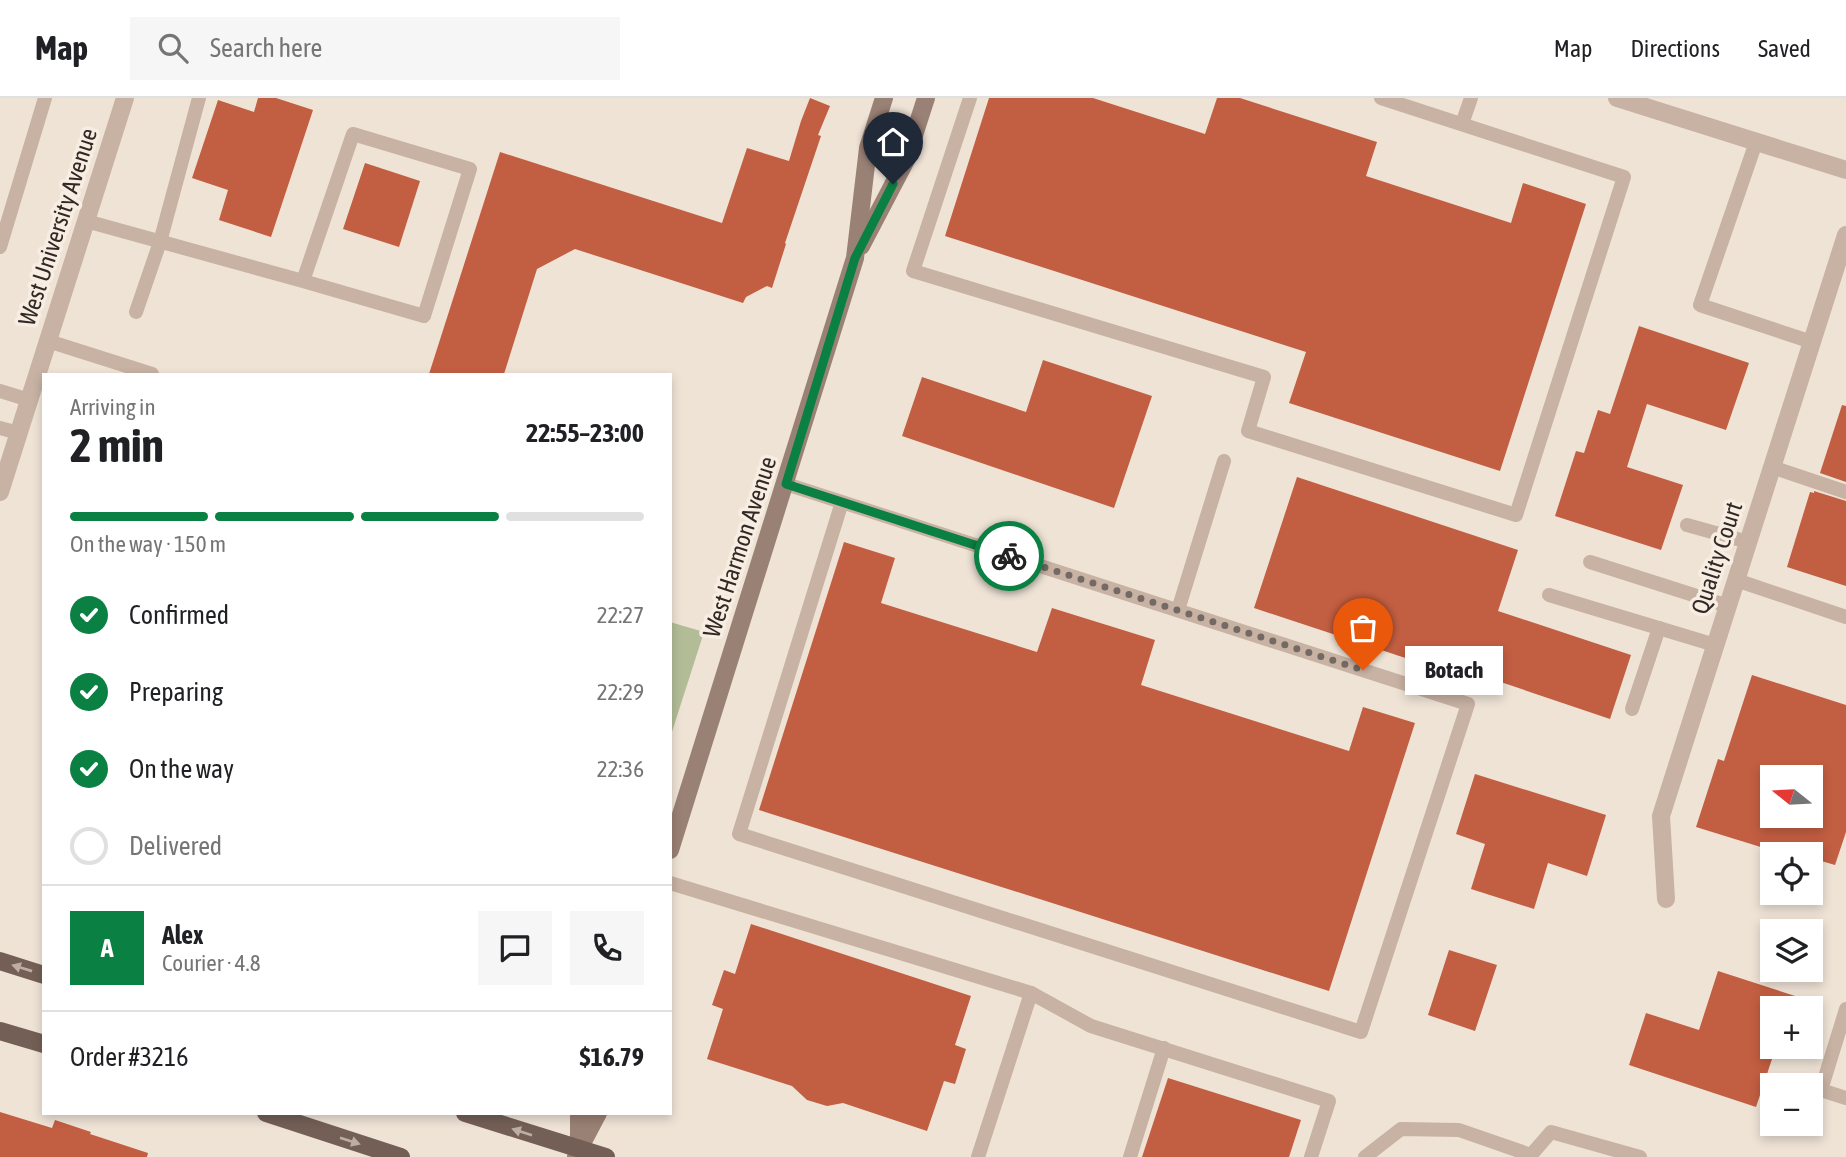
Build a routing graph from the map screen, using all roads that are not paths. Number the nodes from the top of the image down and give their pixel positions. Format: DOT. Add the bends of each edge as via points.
graph roads {
  1 [pos="45,98"];
  2 [pos="125,98"];
  3 [pos="199,98"];
  4 [pos="884,98"];
  5 [pos="926,98"];
  6 [pos="970,98"];
  7 [pos="1381,98"];
  8 [pos="1471,98"];
  9 [pos="1617,98"];
  10 [pos="1462,124"];
  11 [pos="1756,142"];
  12 [pos="1846,170"];
  13 [pos="86,221"];
  14 [pos="1846,235"];
  15 [pos="160,242"];
  16 [pos="0,247"];
  17 [pos="855,258"];
  18 [pos="303,281"];
  19 [pos="136,312"];
  20 [pos="48,341"];
  21 [pos="1812,342"];
  22 [pos="149,373"];
  23 [pos="0,391"];
  24 [pos="29,400"];
  25 [pos="0,428"];
  26 [pos="19,433"];
  27 [pos="1224,461"];
  28 [pos="1772,467"];
  29 [pos="786,484"];
  30 [pos="0,492"];
  31 [pos="1846,492"];
  32 [pos="842,502"];
  33 [pos="1687,525"];
  34 [pos="1748,542"];
  35 [pos="1590,562"];
  36 [pos="1736,580"];
  37 [pos="1549,595"];
  38 [pos="1728,606"];
  39 [pos="1178,610"];
  40 [pos="1846,617"];
  41 [pos="1659,628"];
  42 [pos="1715,645"];
  43 [pos="1632,709"];
  44 [pos="672,844"];
  45 [pos="672,884"];
  46 [pos="1666,899"];
  47 [pos="0,961"];
  48 [pos="42,974"];
  49 [pos="1031,993"];
  50 [pos="1846,1009"];
  51 [pos="0,1031"];
  52 [pos="1842,1036"];
  53 [pos="42,1043"];
  54 [pos="1164,1048"];
  55 [pos="1846,1098"];
  56 [pos="272,1115"];
  57 [pos="471,1115"];
  58 [pos="579,1115"];
  59 [pos="597,1115"];
  60 [pos="577,1153"];
  61 [pos="1530,1156"];
  62 [pos="401,1157"];
  63 [pos="606,1157"];
  64 [pos="978,1157"];
  65 [pos="1130,1157"];
  66 [pos="1311,1157"];
  67 [pos="1365,1157"];
  68 [pos="1640,1157"];
  1 -- 16 [label="lane"];
  2 -- 13 [label="street, West University Avenue"];
  3 -- 15 [label="lane"];
  4 -- 17 [label="main road, West Harmon Avenue" via="868,148"];
  5 -- 17 [label="main road, West Harmon Avenue" via="906,160"];
  6 -- 10 [label="lane" via="913,271 1264,377 1248,431 1516,515 1623,177"];
  7 -- 10 [label="lane"];
  8 -- 10 [label="lane"];
  9 -- 11 [label="street"];
  11 -- 12 [label="street"];
  11 -- 21 [label="lane" via="1700,305"];
  13 -- 15 [label="lane"];
  13 -- 20 [label="street, West University Avenue"];
  14 -- 21 [label="street, Quality Court"];
  15 -- 18 [label="lane"];
  15 -- 19 [label="lane"];
  17 -- 29 [label="main road, West Harmon Avenue"];
  18 -- 18 [label="lane" via="353,134 470,169 424,316"];
  20 -- 22 [label="lane"];
  20 -- 24 [label="street, West University Avenue"];
  21 -- 28 [label="street, Quality Court"];
  23 -- 24 [label="lane"];
  24 -- 26 [label="street, West University Avenue"];
  25 -- 26 [label="lane"];
  26 -- 30 [label="street, West University Avenue"];
  27 -- 39 [label="lane"];
  28 -- 31 [label="lane"];
  28 -- 34 [label="street, Quality Court"];
  29 -- 32 [label="lane"];
  29 -- 44 [label="main road, West Harmon Avenue"];
  32 -- 39 [label="lane"];
  32 -- 39 [label="lane" via="739,834 1361,1032 1468,704"];
  33 -- 34 [label="lane"];
  34 -- 36 [label="street, Quality Court"];
  35 -- 38 [label="lane"];
  36 -- 38 [label="street, Quality Court"];
  36 -- 40 [label="lane"];
  37 -- 41 [label="lane"];
  38 -- 42 [label="street, Quality Court"];
  41 -- 42 [label="lane"];
  41 -- 43 [label="lane"];
  42 -- 46 [label="street, Quality Court" via="1661,816"];
  45 -- 49 [label="lane"];
  48 -- 47 [label="main road, one-way"];
  49 -- 54 [label="lane" via="1091,1026"];
  49 -- 64 [label="lane"];
  50 -- 52 [label="lane"];
  51 -- 53 [label="main road"];
  52 -- 55 [label="lane" via="1821,1090"];
  54 -- 65 [label="lane"];
  54 -- 66 [label="lane" via="1329,1101"];
  56 -- 62 [label="main road, one-way"];
  60 -- 57 [label="main road, one-way"];
  58 -- 60 [label="main road"];
  59 -- 60 [label="main road"];
  60 -- 63 [label="main road"];
  61 -- 67 [label="lane" via="1460,1130 1401,1129"];
  61 -- 68 [label="lane" via="1551,1132"];
}
